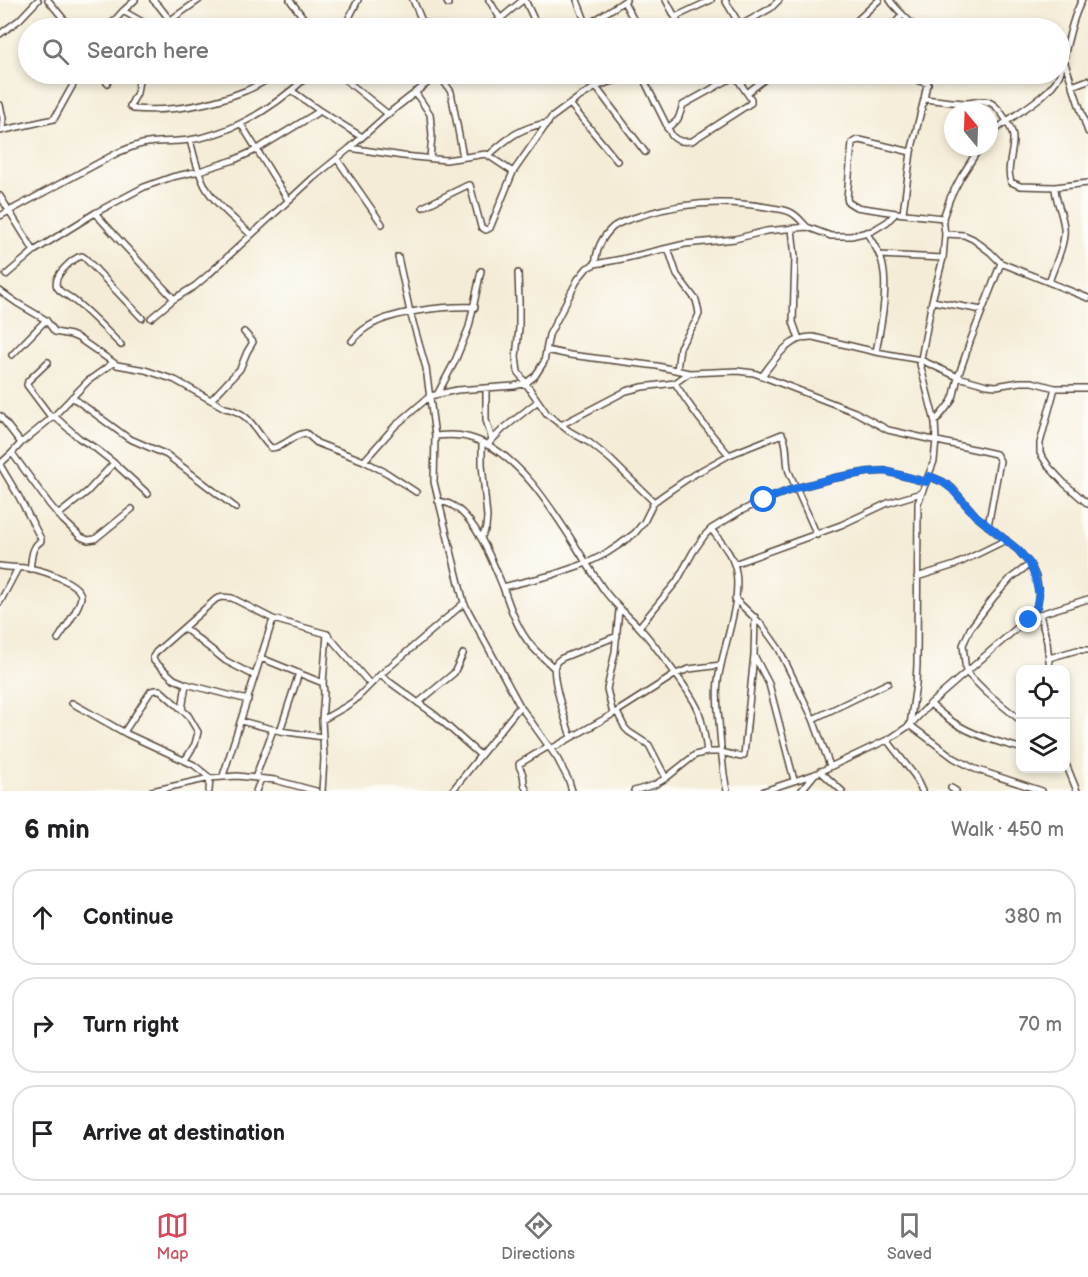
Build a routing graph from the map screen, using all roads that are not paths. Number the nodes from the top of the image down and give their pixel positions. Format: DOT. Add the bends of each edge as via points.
graph roads {
  1 [pos="38,0"];
  2 [pos="48,0"];
  3 [pos="135,0"];
  4 [pos="153,0"];
  5 [pos="199,0"];
  6 [pos="290,0"];
  7 [pos="358,0"];
  8 [pos="413,0"];
  9 [pos="489,0"];
  10 [pos="524,0"];
  11 [pos="577,0"];
  12 [pos="666,0"];
  13 [pos="711,0"];
  14 [pos="725,0"];
  15 [pos="767,0"];
  16 [pos="779,0"];
  17 [pos="879,0"];
  18 [pos="890,0"];
  19 [pos="1082,0"];
  20 [pos="625,1"];
  21 [pos="771,8"];
  22 [pos="123,11"];
  23 [pos="902,15"];
  24 [pos="675,17"];
  25 [pos="20,18"];
  26 [pos="63,18"];
  27 [pos="117,18"];
  28 [pos="135,18"];
  29 [pos="168,18"];
  30 [pos="174,18"];
  31 [pos="304,18"];
  32 [pos="349,18"];
  33 [pos="421,18"];
  34 [pos="500,18"];
  35 [pos="533,18"];
  36 [pos="584,18"];
  37 [pos="600,18"];
  38 [pos="633,18"];
  39 [pos="734,18"];
  40 [pos="755,18"];
  41 [pos="860,18"];
  42 [pos="899,18"];
  43 [pos="905,18"];
  44 [pos="18,20"];
  45 [pos="0,34"];
  46 [pos="1070,35"];
  47 [pos="1070,80"];
  48 [pos="1088,80"];
  49 [pos="73,84"];
  50 [pos="138,84"];
  51 [pos="259,84"];
  52 [pos="299,84"];
  53 [pos="350,84"];
  54 [pos="426,84"];
  55 [pos="446,84"];
  56 [pos="604,84"];
  57 [pos="646,84"];
  58 [pos="719,84"];
  59 [pos="740,84"];
  60 [pos="759,84"];
  61 [pos="928,84"];
  62 [pos="1053,84"];
  63 [pos="1072,86"];
  64 [pos="596,87"];
  65 [pos="292,91"];
  66 [pos="415,92"];
  67 [pos="747,93"];
  68 [pos="924,99"];
  69 [pos="570,104"];
  70 [pos="0,105"];
  71 [pos="1080,109"];
  72 [pos="320,111"];
  73 [pos="1088,112"];
  74 [pos="388,114"];
  75 [pos="1007,121"];
  76 [pos="548,123"];
  77 [pos="241,124"];
  78 [pos="998,127"];
  79 [pos="667,128"];
  80 [pos="1,130"];
  81 [pos="1088,132"];
  82 [pos="362,137"];
  83 [pos="190,140"];
  84 [pos="350,147"];
  85 [pos="256,150"];
  86 [pos="645,152"];
  87 [pos="911,152"];
  88 [pos="489,155"];
  89 [pos="974,156"];
  90 [pos="463,157"];
  91 [pos="337,159"];
  92 [pos="430,159"];
  93 [pos="616,161"];
  94 [pos="199,171"];
  95 [pos="513,172"];
  96 [pos="1088,183"];
  97 [pos="1055,187"];
  98 [pos="0,196"];
  99 [pos="288,200"];
  100 [pos="423,207"];
  101 [pos="9,211"];
  102 [pos="96,213"];
  103 [pos="900,213"];
  104 [pos="0,216"];
  105 [pos="943,218"];
  106 [pos="382,224"];
  107 [pos="807,227"];
  108 [pos="792,229"];
  109 [pos="866,232"];
  110 [pos="251,234"];
  111 [pos="945,234"];
  112 [pos="668,248"];
  113 [pos="34,251"];
  114 [pos="879,255"];
  115 [pos="398,257"];
  116 [pos="943,258"];
  117 [pos="1001,263"];
  118 [pos="595,264"];
  119 [pos="482,271"];
  120 [pos="518,273"];
  121 [pos="6,275"];
  122 [pos="1049,282"];
  123 [pos="0,291"];
  124 [pos="1088,297"];
  125 [pos="174,299"];
  126 [pos="932,301"];
  127 [pos="475,307"];
  128 [pos="982,310"];
  129 [pos="410,312"];
  130 [pos="142,318"];
  131 [pos="151,318"];
  132 [pos="46,320"];
  133 [pos="244,332"];
  134 [pos="799,339"];
  135 [pos="352,341"];
  136 [pos="121,345"];
  137 [pos="546,350"];
  138 [pos="876,352"];
  139 [pos="12,355"];
  140 [pos="921,360"];
  141 [pos="48,362"];
  142 [pos="113,363"];
  143 [pos="676,370"];
  144 [pos="689,373"];
  145 [pos="762,376"];
  146 [pos="958,376"];
  147 [pos="526,383"];
  148 [pos="675,383"];
  149 [pos="1055,388"];
  150 [pos="1088,388"];
  151 [pos="486,389"];
  152 [pos="438,393"];
  153 [pos="430,396"];
  154 [pos="72,397"];
  155 [pos="211,400"];
  156 [pos="538,401"];
  157 [pos="0,416"];
  158 [pos="53,416"];
  159 [pos="935,422"];
  160 [pos="561,425"];
  161 [pos="435,436"];
  162 [pos="936,440"];
  163 [pos="487,442"];
  164 [pos="21,443"];
  165 [pos="12,453"];
  166 [pos="729,455"];
  167 [pos="363,460"];
  168 [pos="114,463"];
  169 [pos="0,464"];
  170 [pos="928,479"];
  171 [pos="796,488"];
  172 [pos="416,492"];
  173 [pos="921,493"];
  174 [pos="148,494"];
  175 [pos="438,501"];
  176 [pos="654,502"];
  177 [pos="1088,504"];
  178 [pos="236,508"];
  179 [pos="132,509"];
  180 [pos="58,515"];
  181 [pos="988,526"];
  182 [pos="711,529"];
  183 [pos="817,535"];
  184 [pos="481,538"];
  185 [pos="1006,540"];
  186 [pos="587,563"];
  187 [pos="734,564"];
  188 [pos="1030,564"];
  189 [pos="0,566"];
  190 [pos="18,568"];
  191 [pos="30,569"];
  192 [pos="917,577"];
  193 [pos="503,587"];
  194 [pos="735,598"];
  195 [pos="1088,599"];
  196 [pos="0,602"];
  197 [pos="464,603"];
  198 [pos="619,610"];
  199 [pos="1040,614"];
  200 [pos="754,617"];
  201 [pos="273,619"];
  202 [pos="1029,620"];
  203 [pos="639,627"];
  204 [pos="184,628"];
  205 [pos="327,634"];
  206 [pos="617,636"];
  207 [pos="58,639"];
  208 [pos="1088,650"];
  209 [pos="464,654"];
  210 [pos="754,656"];
  211 [pos="261,658"];
  212 [pos="1049,658"];
  213 [pos="721,665"];
  214 [pos="1050,665"];
  215 [pos="554,668"];
  216 [pos="966,672"];
  217 [pos="299,673"];
  218 [pos="676,674"];
  219 [pos="380,675"];
  220 [pos="255,676"];
  221 [pos="323,683"];
  222 [pos="888,683"];
  223 [pos="186,684"];
  224 [pos="370,684"];
  225 [pos="248,700"];
  226 [pos="72,703"];
  227 [pos="418,703"];
  228 [pos="930,704"];
  229 [pos="520,706"];
  230 [pos="182,710"];
  231 [pos="615,713"];
  232 [pos="813,719"];
  233 [pos="1019,719"];
  234 [pos="322,720"];
  235 [pos="241,721"];
  236 [pos="910,725"];
  237 [pos="277,730"];
  238 [pos="124,732"];
  239 [pos="323,737"];
  240 [pos="571,737"];
  241 [pos="887,740"];
  242 [pos="1016,747"];
  243 [pos="550,748"];
  244 [pos="707,752"];
  245 [pos="721,752"];
  246 [pos="480,755"];
  247 [pos="185,760"];
  248 [pos="830,766"];
  249 [pos="818,773"];
  250 [pos="1069,773"];
  251 [pos="223,776"];
  252 [pos="210,778"];
  253 [pos="258,778"];
  254 [pos="666,778"];
  255 [pos="794,780"];
  256 [pos="177,788"];
  257 [pos="152,791"];
  258 [pos="209,791"];
  259 [pos="256,791"];
  260 [pos="316,791"];
  261 [pos="322,791"];
  262 [pos="452,791"];
  263 [pos="527,791"];
  264 [pos="572,791"];
  265 [pos="635,791"];
  266 [pos="727,791"];
  267 [pos="764,791"];
  268 [pos="801,791"];
  269 [pos="842,791"];
  270 [pos="922,791"];
  271 [pos="1042,791"];
  272 [pos="1077,791"];
  1 -- 25 [label="street"];
  2 -- 26 [label="street"];
  3 -- 22 [label="street"];
  4 -- 29 [label="street"];
  5 -- 30 [label="street"];
  6 -- 31 [label="street"];
  7 -- 32 [label="street"];
  8 -- 33 [label="street"];
  9 -- 34 [label="street"];
  10 -- 34 [label="street"];
  10 -- 35 [label="street"];
  11 -- 36 [label="street"];
  12 -- 24 [label="street"];
  13 -- 24 [label="street"];
  14 -- 39 [label="street"];
  15 -- 21 [label="street"];
  16 -- 21 [label="street"];
  17 -- 41 [label="street"];
  18 -- 23 [label="street"];
  19 -- 46 [label="street"];
  20 -- 37 [label="street"];
  20 -- 38 [label="street"];
  21 -- 40 [label="street"];
  22 -- 27 [label="street"];
  22 -- 28 [label="street"];
  23 -- 42 [label="street"];
  23 -- 43 [label="street"];
  44 -- 45 [label="street"];
  47 -- 63 [label="street"];
  48 -- 63 [label="street"];
  49 -- 80 [label="street" via="54,119"];
  50 -- 51 [label="street" via="130,106 133,109 201,105"];
  52 -- 65 [label="street"];
  53 -- 74 [label="street"];
  54 -- 66 [label="street"];
  55 -- 90 [label="street" via="451,92"];
  56 -- 64 [label="street"];
  57 -- 79 [label="street"];
  58 -- 79 [label="street" via="683,105 680,118"];
  59 -- 67 [label="street"];
  60 -- 67 [label="street"];
  61 -- 68 [label="street"];
  62 -- 75 [label="street"];
  63 -- 71 [label="street"];
  64 -- 69 [label="street"];
  64 -- 86 [label="street"];
  65 -- 72 [label="street"];
  65 -- 77 [label="street"];
  66 -- 74 [label="street"];
  66 -- 92 [label="street" via="430,114"];
  67 -- 79 [label="street" via="751,99 749,106 692,141 676,139"];
  68 -- 75 [label="street" via="988,101"];
  68 -- 87 [label="street"];
  69 -- 76 [label="street"];
  69 -- 93 [label="street"];
  70 -- 80 [label="street"];
  71 -- 73 [label="street"];
  71 -- 81 [label="street"];
  72 -- 82 [label="street"];
  72 -- 85 [label="street"];
  74 -- 82 [label="street"];
  75 -- 78 [label="street"];
  75 -- 97 [label="street" via="1013,135 1011,182"];
  76 -- 88 [label="street" via="518,131"];
  76 -- 95 [label="street"];
  77 -- 83 [label="street"];
  77 -- 85 [label="street"];
  82 -- 84 [label="street"];
  83 -- 94 [label="street"];
  83 -- 101 [label="street" via="136,145"];
  84 -- 91 [label="street"];
  84 -- 92 [label="street"];
  85 -- 94 [label="street"];
  85 -- 99 [label="street"];
  87 -- 103 [label="street"];
  87 -- 103 [label="street" via="860,140 852,143 848,202 856,207"];
  88 -- 90 [label="street"];
  88 -- 95 [label="street"];
  89 -- 105 [label="street"];
  90 -- 92 [label="street"];
  91 -- 99 [label="street"];
  91 -- 106 [label="street"];
  94 -- 102 [label="street" via="144,187"];
  94 -- 110 [label="street" via="205,187"];
  95 -- 100 [label="street" via="486,230 481,227 470,185"];
  96 -- 97 [label="street"];
  97 -- 122 [label="street" via="1064,237"];
  98 -- 101 [label="street"];
  99 -- 110 [label="street"];
  101 -- 104 [label="street"];
  101 -- 113 [label="street"];
  102 -- 113 [label="street"];
  102 -- 125 [label="street"];
  103 -- 105 [label="street"];
  103 -- 109 [label="street"];
  105 -- 111 [label="street"];
  107 -- 108 [label="street"];
  107 -- 109 [label="street" via="837,237"];
  107 -- 118 [label="street" via="790,212 762,206 711,204 662,209 616,225 600,243"];
  108 -- 112 [label="street"];
  108 -- 134 [label="street" via="793,322"];
  109 -- 114 [label="street"];
  110 -- 125 [label="street" via="202,280"];
  111 -- 116 [label="street"];
  111 -- 117 [label="street" via="973,239"];
  112 -- 118 [label="street"];
  112 -- 143 [label="street" via="677,275 699,308 680,347"];
  113 -- 121 [label="street"];
  114 -- 116 [label="street"];
  114 -- 138 [label="street" via="884,293"];
  115 -- 129 [label="street"];
  116 -- 126 [label="street"];
  117 -- 122 [label="street"];
  117 -- 128 [label="street"];
  118 -- 137 [label="street" via="578,279 549,335"];
  119 -- 127 [label="street"];
  120 -- 147 [label="street" via="516,357 518,372"];
  122 -- 124 [label="street"];
  123 -- 132 [label="street"];
  125 -- 131 [label="street"];
  126 -- 128 [label="street"];
  126 -- 140 [label="street"];
  127 -- 129 [label="street"];
  127 -- 152 [label="street"];
  128 -- 146 [label="street"];
  129 -- 135 [label="street" via="367,327"];
  129 -- 153 [label="street"];
  130 -- 136 [label="street" via="82,256 59,274 56,282 60,291"];
  132 -- 139 [label="street"];
  132 -- 142 [label="street" via="55,332 78,338"];
  133 -- 155 [label="street" via="253,342 243,365"];
  134 -- 138 [label="street" via="813,337"];
  134 -- 145 [label="street" via="776,357"];
  137 -- 143 [label="street"];
  137 -- 147 [label="street" via="541,367"];
  138 -- 140 [label="street"];
  140 -- 146 [label="street"];
  140 -- 159 [label="street"];
  141 -- 158 [label="street" via="27,385"];
  142 -- 154 [label="street"];
  142 -- 155 [label="street" via="175,380"];
  143 -- 144 [label="street"];
  144 -- 145 [label="street" via="736,371"];
  144 -- 148 [label="street"];
  145 -- 162 [label="street" via="855,412 888,430"];
  146 -- 149 [label="street" via="987,385 1032,382"];
  146 -- 159 [label="street" via="951,402"];
  147 -- 151 [label="street"];
  147 -- 156 [label="street"];
  148 -- 160 [label="street" via="626,391"];
  148 -- 166 [label="street"];
  149 -- 150 [label="street"];
  149 -- 177 [label="street" via="1040,453 1065,484"];
  151 -- 152 [label="street"];
  151 -- 163 [label="street"];
  152 -- 153 [label="street"];
  153 -- 161 [label="street"];
  153 -- 167 [label="street"];
  154 -- 158 [label="street"];
  154 -- 178 [label="street" via="128,438 167,455"];
  155 -- 167 [label="street" via="244,414 271,448 306,433 322,446"];
  156 -- 160 [label="street"];
  156 -- 163 [label="street"];
  157 -- 164 [label="street"];
  158 -- 164 [label="street"];
  158 -- 168 [label="street"];
  159 -- 162 [label="street"];
  160 -- 176 [label="street" via="606,455"];
  161 -- 163 [label="street" via="457,435"];
  161 -- 175 [label="street" via="433,473"];
  162 -- 170 [label="street"];
  162 -- 181 [label="street" via="999,457"];
  163 -- 184 [label="street" via="482,464 487,517"];
  163 -- 186 [label="street" via="532,482"];
  164 -- 165 [label="street"];
  165 -- 169 [label="street"];
  165 -- 180 [label="street"];
  166 -- 171 [label="street" via="782,434 787,467"];
  166 -- 176 [label="street"];
  167 -- 172 [label="street"];
  168 -- 174 [label="street"];
  168 -- 180 [label="street"];
  169 -- 191 [label="street" via="41,539 34,548"];
  170 -- 171 [label="street" via="876,471"];
  170 -- 173 [label="street"];
  170 -- 181 [label="street" via="952,489"];
  171 -- 182 [label="street" via="739,512"];
  171 -- 183 [label="street"];
  173 -- 183 [label="street" via="888,502"];
  173 -- 192 [label="street"];
  175 -- 184 [label="street" via="457,508"];
  175 -- 197 [label="street"];
  176 -- 186 [label="street" via="635,533"];
  179 -- 180 [label="street" via="95,539 88,540"];
  181 -- 185 [label="street"];
  182 -- 187 [label="street"];
  182 -- 203 [label="street" via="677,581"];
  183 -- 187 [label="street"];
  184 -- 193 [label="street"];
  185 -- 188 [label="street"];
  185 -- 192 [label="street" via="965,561"];
  186 -- 193 [label="street"];
  186 -- 198 [label="street"];
  187 -- 194 [label="street"];
  188 -- 202 [label="street" via="1039,594"];
  188 -- 216 [label="street" via="1004,585 970,629 963,645"];
  189 -- 190 [label="street"];
  190 -- 191 [label="street"];
  190 -- 196 [label="street"];
  191 -- 207 [label="street" via="68,582 80,592 79,604"];
  192 -- 236 [label="street" via="917,664"];
  193 -- 215 [label="street" via="526,639"];
  194 -- 200 [label="street"];
  194 -- 213 [label="street"];
  195 -- 199 [label="street"];
  197 -- 219 [label="street"];
  197 -- 229 [label="street"];
  198 -- 203 [label="street"];
  198 -- 206 [label="street"];
  199 -- 202 [label="street"];
  199 -- 212 [label="street"];
  200 -- 210 [label="street"];
  200 -- 232 [label="street" via="779,649"];
  201 -- 204 [label="street" via="232,598 222,597"];
  201 -- 205 [label="street"];
  201 -- 211 [label="street"];
  202 -- 216 [label="street"];
  203 -- 218 [label="street"];
  204 -- 220 [label="street" via="226,661"];
  204 -- 223 [label="street" via="156,652 153,661"];
  205 -- 221 [label="street"];
  205 -- 224 [label="street"];
  206 -- 215 [label="street" via="562,658"];
  206 -- 231 [label="street" via="607,688"];
  208 -- 212 [label="street"];
  209 -- 227 [label="street" via="454,673"];
  210 -- 245 [label="street" via="744,755"];
  210 -- 255 [label="street" via="769,684"];
  211 -- 217 [label="street"];
  211 -- 220 [label="street"];
  212 -- 214 [label="street"];
  213 -- 218 [label="street"];
  213 -- 245 [label="street" via="717,682"];
  215 -- 240 [label="street"];
  216 -- 228 [label="street"];
  216 -- 233 [label="street"];
  217 -- 221 [label="street"];
  217 -- 237 [label="street"];
  218 -- 231 [label="street"];
  218 -- 244 [label="street" via="697,708"];
  219 -- 224 [label="street"];
  219 -- 227 [label="street"];
  220 -- 225 [label="street"];
  221 -- 234 [label="street"];
  222 -- 232 [label="street"];
  223 -- 225 [label="street"];
  223 -- 230 [label="street"];
  224 -- 234 [label="street" via="354,701"];
  225 -- 235 [label="street"];
  226 -- 238 [label="street"];
  227 -- 246 [label="street"];
  228 -- 236 [label="street"];
  228 -- 242 [label="street" via="969,731"];
  229 -- 243 [label="street"];
  229 -- 246 [label="street"];
  230 -- 238 [label="street" via="155,690"];
  230 -- 247 [label="street" via="198,732"];
  231 -- 240 [label="street"];
  231 -- 254 [label="street" via="625,728 649,745"];
  232 -- 248 [label="street"];
  234 -- 239 [label="street"];
  235 -- 237 [label="street"];
  235 -- 251 [label="street"];
  236 -- 241 [label="street"];
  236 -- 271 [label="street" via="975,769"];
  237 -- 239 [label="street"];
  237 -- 253 [label="street"];
  238 -- 247 [label="street"];
  239 -- 261 [label="street"];
  240 -- 243 [label="street"];
  241 -- 248 [label="street"];
  241 -- 270 [label="street"];
  243 -- 263 [label="street" via="519,764"];
  243 -- 264 [label="street"];
  244 -- 245 [label="street"];
  244 -- 254 [label="street" via="695,755"];
  245 -- 266 [label="street"];
  246 -- 262 [label="street"];
  247 -- 252 [label="street"];
  248 -- 249 [label="street"];
  249 -- 255 [label="street"];
  249 -- 268 [label="street"];
  249 -- 269 [label="street"];
  250 -- 272 [label="street"];
  251 -- 252 [label="street"];
  251 -- 253 [label="street"];
  252 -- 256 [label="street"];
  252 -- 258 [label="street"];
  253 -- 259 [label="street"];
  253 -- 260 [label="street"];
  254 -- 265 [label="street"];
  255 -- 267 [label="street"];
  256 -- 257 [label="street"];
}
